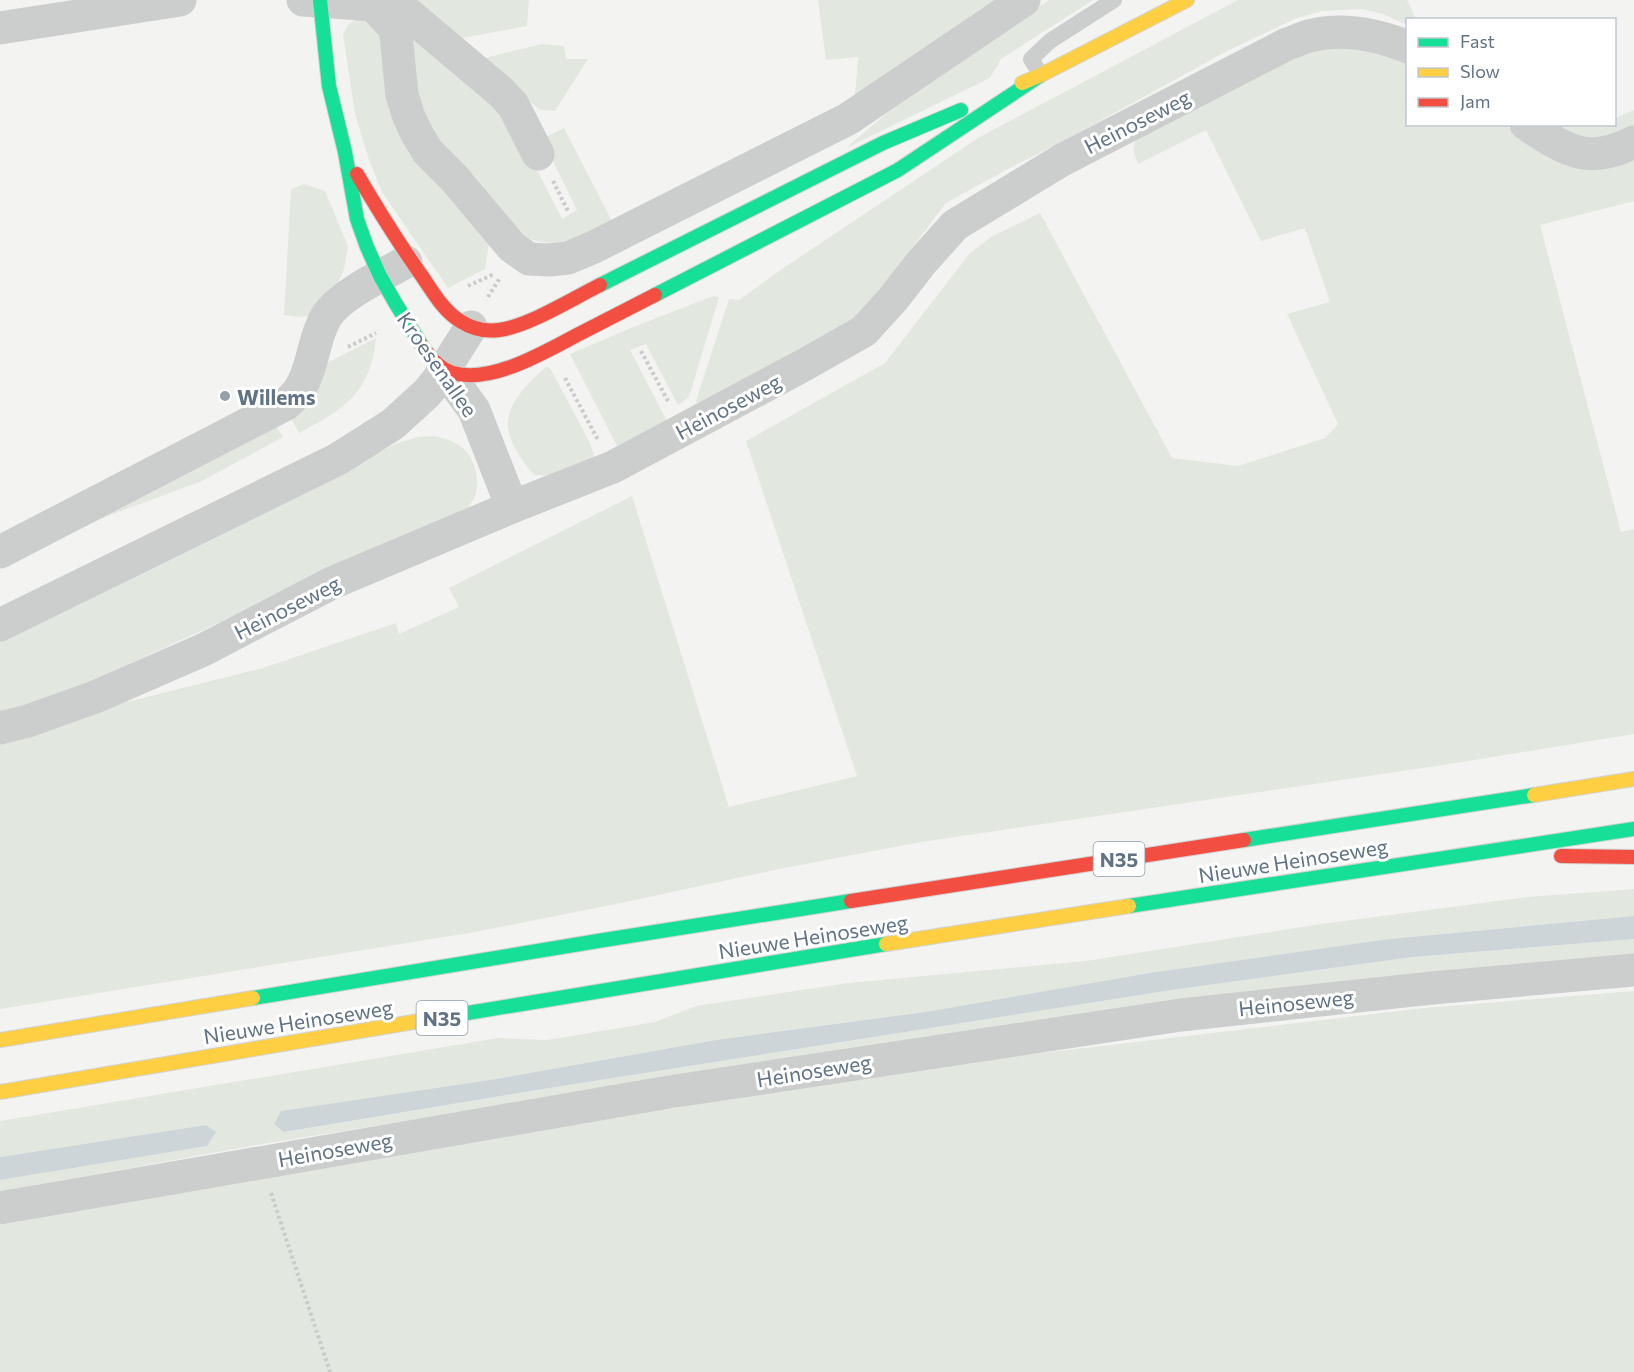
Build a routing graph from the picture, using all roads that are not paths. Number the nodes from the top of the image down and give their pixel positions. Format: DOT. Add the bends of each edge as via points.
graph roads {
  1 [pos="180,0"];
  2 [pos="315,0"];
  3 [pos="1024,0"];
  4 [pos="1114,0"];
  5 [pos="1187,0"];
  6 [pos="372,4"];
  7 [pos="0,28"];
  8 [pos="1406,47"];
  9 [pos="1041,75"];
  10 [pos="1529,126"];
  11 [pos="1634,142"];
  12 [pos="345,154"];
  13 [pos="538,154"];
  14 [pos="410,260"];
  15 [pos="381,276"];
  16 [pos="471,327"];
  17 [pos="444,369"];
  18 [pos="512,507"];
  19 [pos="0,552"];
  20 [pos="0,625"];
  21 [pos="0,728"];
  22 [pos="1634,779"];
  23 [pos="1634,829"];
  24 [pos="1469,853"];
  25 [pos="1634,858"];
  26 [pos="1634,970"];
  27 [pos="0,1040"];
  28 [pos="0,1092"];
  29 [pos="0,1208"];
  1 -- 7 [label="street"];
  2 -- 6 [label="street"];
  2 -- 12 [label="main road, Kroesenallee"];
  3 -- 6 [label="street" via="848,119 592,248 568,258 549,260 529,259 512,247 428,152 402,95 394,27"];
  4 -- 9 [label="lane" via="1050,41 1031,59"];
  5 -- 9 [label="main road"];
  6 -- 13 [label="street" via="407,13 483,75 513,105"];
  8 -- 18 [label="street, Heinoseweg" via="1364,33 1309,36 1123,128 955,225 864,331 630,459"];
  9 -- 16 [label="main road" via="884,143 517,327 502,331"];
  9 -- 17 [label="main road" via="898,170 550,349 488,373 467,375"];
  10 -- 11 [label="street" via="1569,150 1583,153 1608,152"];
  12 -- 14 [label="main road, Kroesenallee"];
  12 -- 15 [label="main road, Kroesenallee" via="358,221"];
  14 -- 15 [label="street"];
  14 -- 16 [label="main road, Kroesenallee" via="438,300"];
  15 -- 17 [label="main road, Kroesenallee" via="425,350"];
  15 -- 19 [label="street" via="333,307 325,318 303,383 286,404"];
  16 -- 17 [label="street"];
  17 -- 18 [label="street, Kroesenallee" via="474,410"];
  17 -- 20 [label="street" via="410,410 338,459"];
  18 -- 21 [label="street, Heinoseweg" via="332,583 203,650 95,697"];
  22 -- 27 [label="main road, Nieuwe Heinoseweg / N35" via="616,938"];
  23 -- 24 [label="main road, Nieuwe Heinoseweg / N35"];
  24 -- 25 [label="main road, N35"];
  24 -- 28 [label="main road, Nieuwe Heinoseweg / N35" via="884,945"];
  26 -- 29 [label="street, Heinoseweg" via="1181,1015 669,1092"];
}
